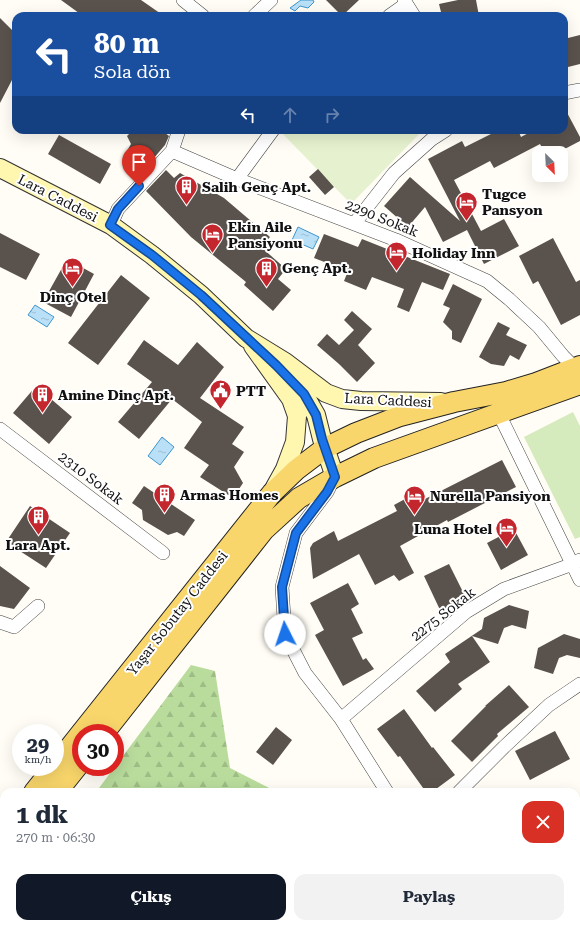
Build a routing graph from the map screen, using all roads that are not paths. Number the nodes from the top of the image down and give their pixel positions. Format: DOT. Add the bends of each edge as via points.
graph roads {
  1 [pos="184,0"];
  2 [pos="271,0"];
  3 [pos="405,2"];
  4 [pos="198,12"];
  5 [pos="258,12"];
  6 [pos="394,12"];
  7 [pos="411,12"];
  8 [pos="580,90"];
  9 [pos="568,92"];
  10 [pos="178,134"];
  11 [pos="270,134"];
  12 [pos="440,134"];
  13 [pos="172,151"];
  14 [pos="0,168"];
  15 [pos="237,178"];
  16 [pos="354,224"];
  17 [pos="110,225"];
  18 [pos="246,338"];
  19 [pos="579,378"];
  20 [pos="454,402"];
  21 [pos="499,414"];
  22 [pos="0,429"];
  23 [pos="325,448"];
  24 [pos="335,477"];
  25 [pos="272,493"];
  26 [pos="163,554"];
  27 [pos="576,562"];
  28 [pos="580,580"];
  29 [pos="38,606"];
  30 [pos="0,622"];
  31 [pos="580,684"];
  32 [pos="341,719"];
  33 [pos="88,724"];
  34 [pos="111,724"];
  35 [pos="72,745"];
  36 [pos="64,755"];
  37 [pos="72,773"];
  38 [pos="47,776"];
  39 [pos="37,788"];
  40 [pos="60,788"];
  41 [pos="384,788"];
  42 [pos="463,788"];
  1 -- 4 [label="street"];
  2 -- 5 [label="street"];
  3 -- 6 [label="street"];
  3 -- 7 [label="street"];
  8 -- 9 [label="street"];
  10 -- 13 [label="street"];
  11 -- 15 [label="street"];
  12 -- 16 [label="street" via="394,172"];
  13 -- 15 [label="street, 2290 Sokak"];
  13 -- 17 [label="street" via="118,209"];
  14 -- 17 [label="street, Lara Caddesi"];
  15 -- 16 [label="street, 2290 Sokak"];
  16 -- 19 [label="street, 2290 Sokak" via="396,240 487,282 539,328"];
  17 -- 18 [label="street, Lara Caddesi" via="201,295"];
  18 -- 20 [label="street, Lara Caddesi" via="285,362 326,393 342,399"];
  18 -- 23 [label="street" via="304,394 316,415"];
  18 -- 25 [label="street" via="291,398 296,416 295,442"];
  19 -- 20 [label="main road, Lara Caddesi" via="536,383"];
  19 -- 21 [label="main road"];
  20 -- 23 [label="main road, Yaşar Sobutay Caddesi" via="400,416"];
  21 -- 24 [label="main road" via="374,458"];
  21 -- 27 [label="street"];
  22 -- 26 [label="street, 2310 Sokak"];
  23 -- 24 [label="street"];
  23 -- 25 [label="main road, Yaşar Sobutay Caddesi"];
  24 -- 32 [label="street" via="327,492 296,533 282,587 285,634 306,673"];
  24 -- 34 [label="main road" via="299,498 264,530"];
  25 -- 33 [label="main road, Yaşar Sobutay Caddesi"];
  27 -- 28 [label="street"];
  27 -- 32 [label="street, 2275 Sokak" via="504,589 466,612"];
  29 -- 30 [label="street" via="14,627"];
  31 -- 42 [label="street" via="549,705"];
  32 -- 41 [label="street"];
  35 -- 36 [label="main road, Yaşar Sobutay Caddesi"];
  37 -- 40 [label="main road"];
  38 -- 39 [label="main road, Yaşar Sobutay Caddesi"];
}
